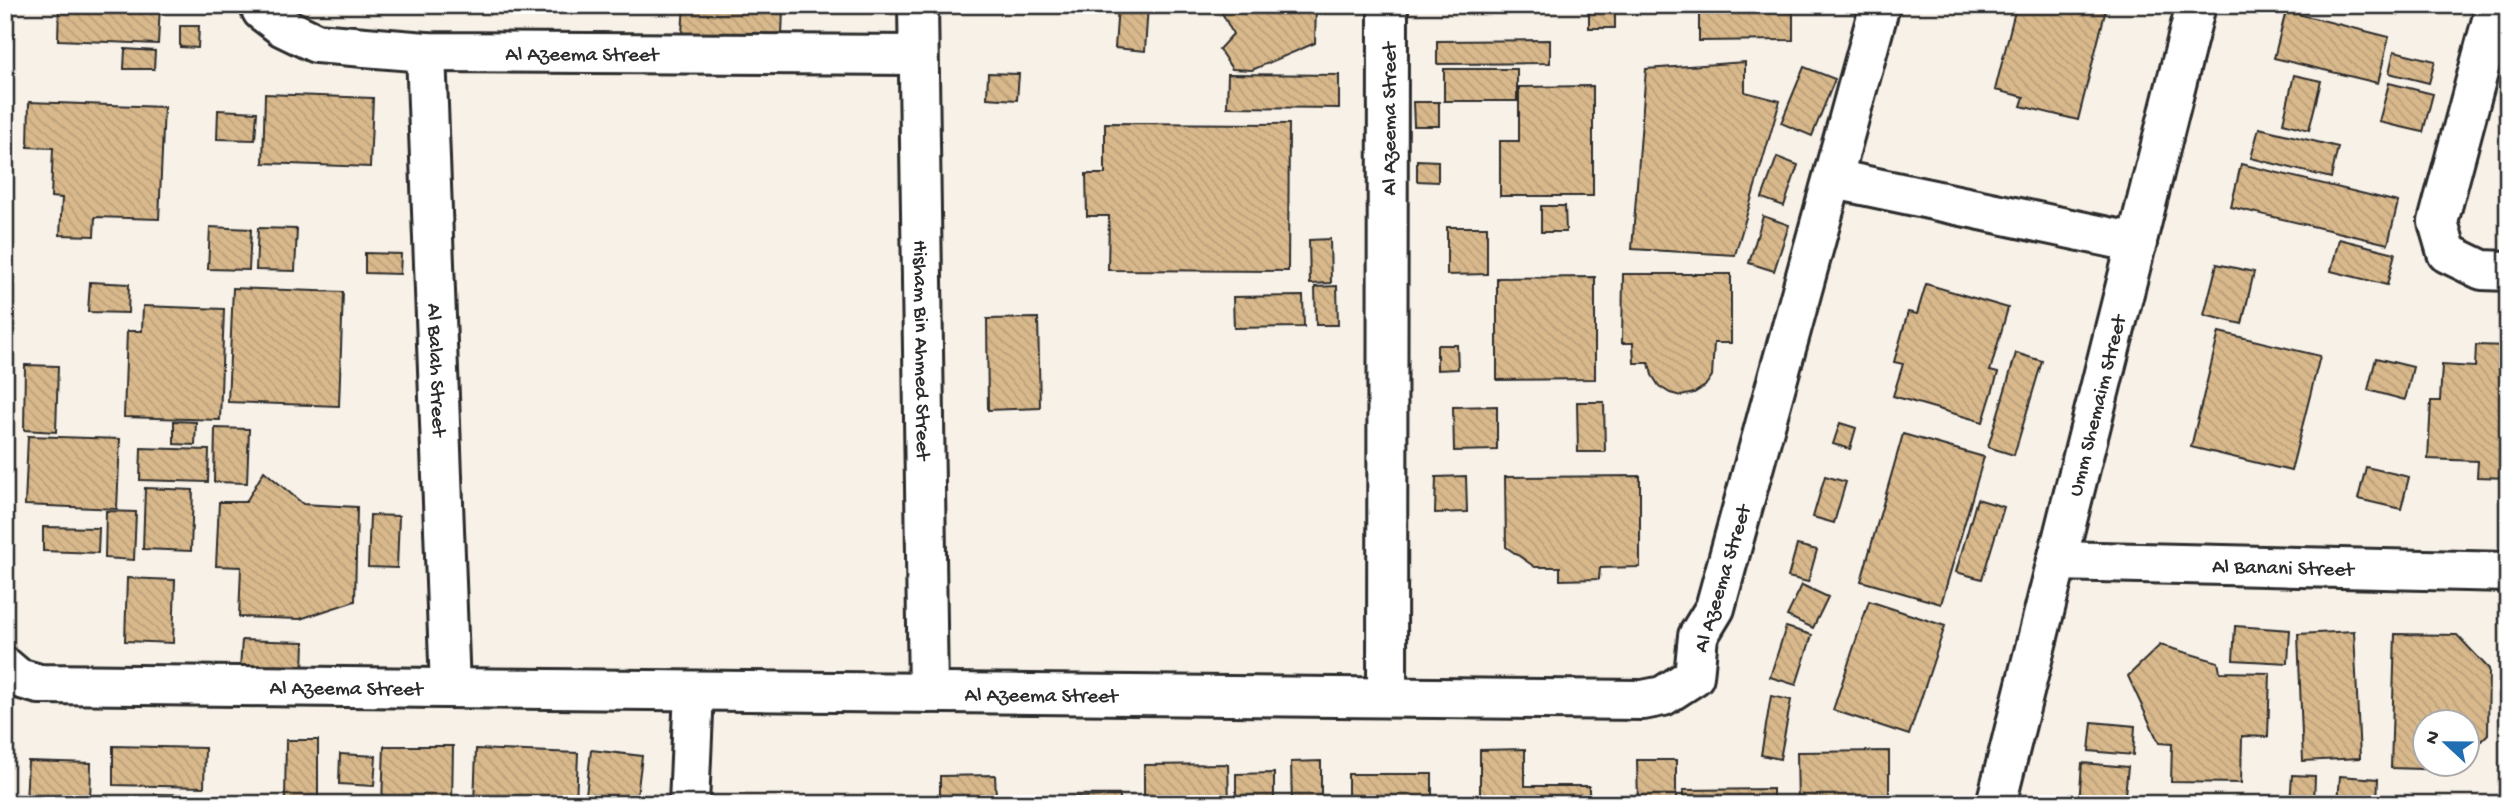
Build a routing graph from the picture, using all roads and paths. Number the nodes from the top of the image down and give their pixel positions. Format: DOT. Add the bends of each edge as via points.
graph roads {
  1 [pos="259,5"];
  2 [pos="918,5"];
  3 [pos="1388,5"];
  4 [pos="1880,5"];
  5 [pos="2196,5"];
  6 [pos="2496,5"];
  7 [pos="426,52"];
  8 [pos="918,55"];
  9 [pos="1834,179"];
  10 [pos="2137,243"];
  11 [pos="2508,271"];
  12 [pos="2057,561"];
  13 [pos="2508,572"];
  14 [pos="5,667"];
  15 [pos="450,688"];
  16 [pos="694,691"];
  17 [pos="928,692"];
  18 [pos="1387,697"];
  19 [pos="689,804"];
  20 [pos="1996,804"];
  1 -- 7 [label="street, Al Azeema Street" via="283,27 316,43"];
  2 -- 8 [label="street, Hisham Bin Ahmed Street"];
  3 -- 18 [label="street, Al Azeema Street"];
  4 -- 9 [label="street, Al Azeema Street"];
  5 -- 10 [label="street, Umm Shemaim Street"];
  6 -- 11 [label="street" via="2438,222 2448,253 2482,270"];
  7 -- 8 [label="street, Al Azeema Street"];
  7 -- 15 [label="street, Al Balah Street"];
  8 -- 17 [label="street, Hisham Bin Ahmed Street"];
  9 -- 10 [label="street"];
  9 -- 18 [label="street, Al Azeema Street" via="1715,608 1698,636 1694,676 1664,696 1643,700"];
  10 -- 12 [label="street, Umm Shemaim Street"];
  12 -- 13 [label="street, Al Banani Street"];
  12 -- 20 [label="street, Umm Shemaim Street"];
  14 -- 15 [label="street, Al Azeema Street" via="18,678 38,684"];
  15 -- 16 [label="street, Al Azeema Street"];
  16 -- 17 [label="street, Al Azeema Street"];
  16 -- 19 [label="street"];
  17 -- 18 [label="street, Al Azeema Street"];
}
